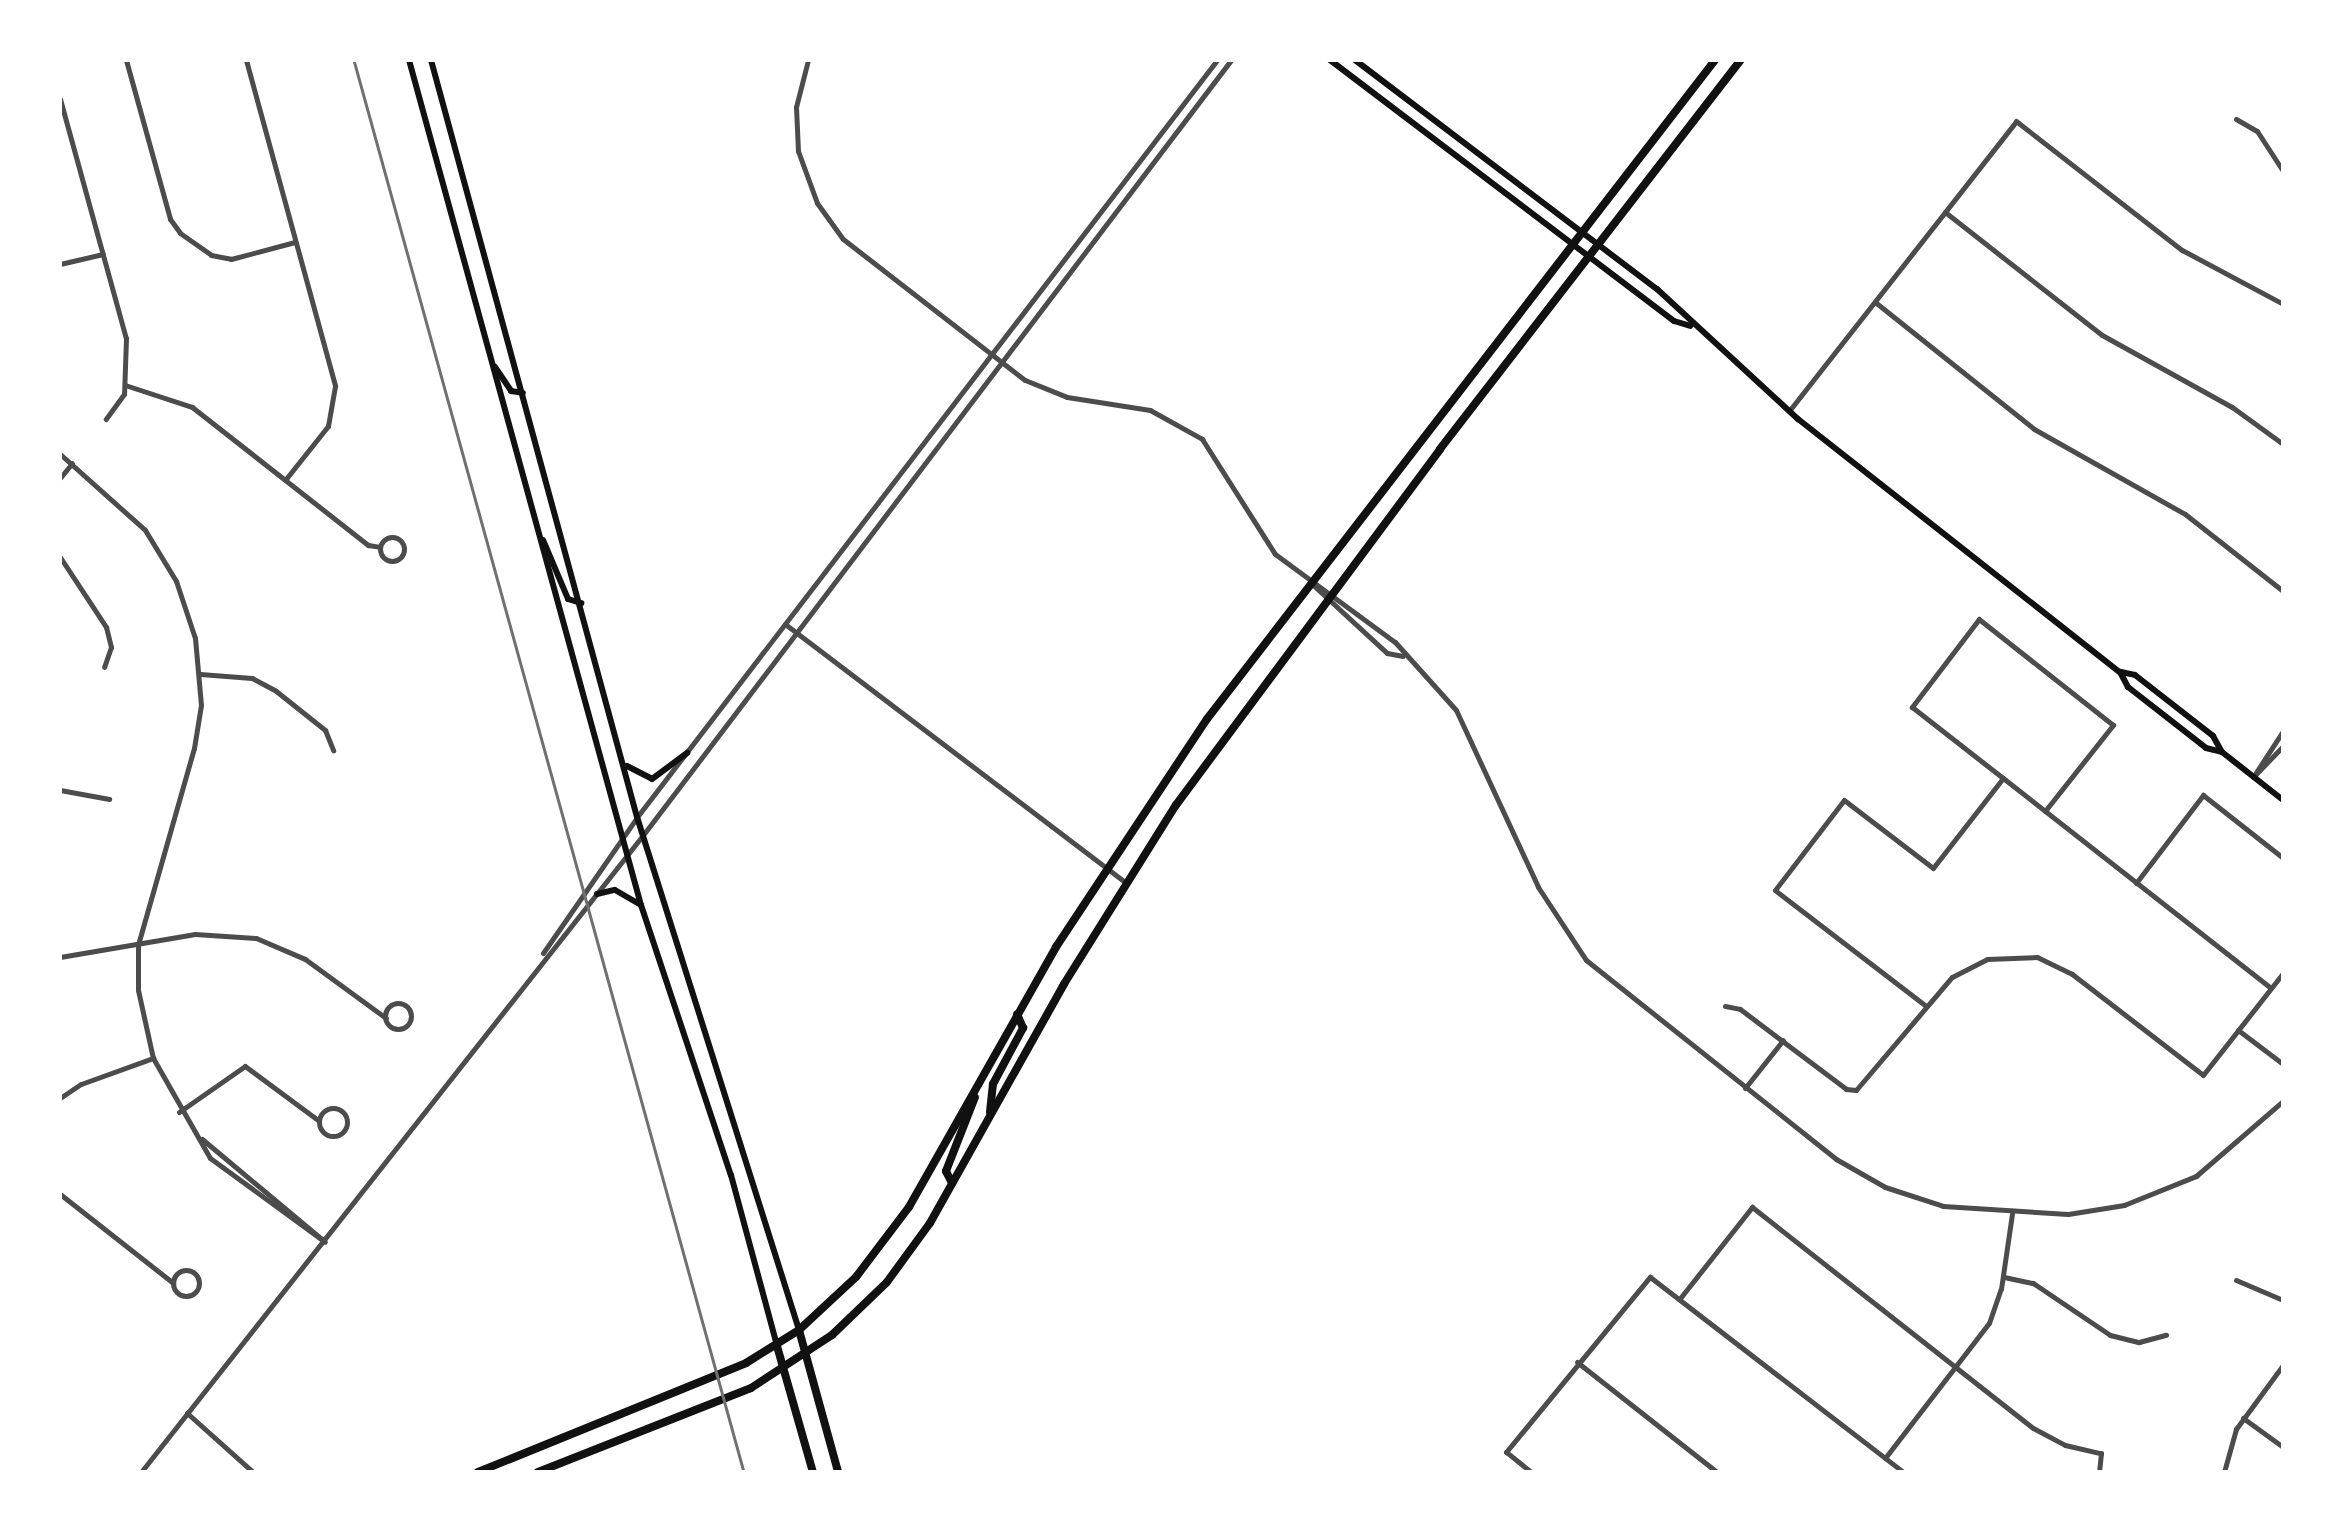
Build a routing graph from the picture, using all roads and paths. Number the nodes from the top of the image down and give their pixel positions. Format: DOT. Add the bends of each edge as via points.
graph roads {
  1 [pos="126,60"];
  2 [pos="246,60"];
  3 [pos="409,60"];
  4 [pos="431,60"];
  5 [pos="808,60"];
  6 [pos="1217,60"];
  7 [pos="1231,60"];
  8 [pos="1330,60"];
  9 [pos="1354,60"];
  10 [pos="1715,60"];
  11 [pos="1741,60"];
  12 [pos="60,99"];
  13 [pos="2236,119"];
  14 [pos="2283,171"];
  15 [pos="1945,212"];
  16 [pos="1582,231"];
  17 [pos="296,242"];
  18 [pos="1572,243"];
  19 [pos="1598,244"];
  20 [pos="102,254"];
  21 [pos="1589,255"];
  22 [pos="60,264"];
  23 [pos="1875,302"];
  24 [pos="2283,304"];
  25 [pos="1691,326"];
  26 [pos="990,354"];
  27 [pos="1001,364"];
  28 [pos="494,365"];
  29 [pos="126,385"];
  30 [pos="523,393"];
  31 [pos="1789,411"];
  32 [pos="106,419"];
  33 [pos="2283,444"];
  34 [pos="60,454"];
  35 [pos="72,463"];
  36 [pos="60,478"];
  37 [pos="285,480"];
  38 [pos="539,534"];
  39 [pos="380,547"];
  40 [pos="60,557"];
  41 [pos="1310,582"];
  42 [pos="2283,590"];
  43 [pos="1332,592"];
  44 [pos="1325,602"];
  45 [pos="582,603"];
  46 [pos="785,624"];
  47 [pos="796,633"];
  48 [pos="1405,657"];
  49 [pos="104,667"];
  50 [pos="2120,672"];
  51 [pos="200,674"];
  52 [pos="2283,731"];
  53 [pos="2283,746"];
  54 [pos="334,750"];
  55 [pos="2222,752"];
  56 [pos="687,753"];
  57 [pos="624,764"];
  58 [pos="2253,776"];
  59 [pos="2003,778"];
  60 [pos="60,790"];
  61 [pos="109,798"];
  62 [pos="2283,800"];
  63 [pos="2045,812"];
  64 [pos="638,816"];
  65 [pos="643,835"];
  66 [pos="622,838"];
  67 [pos="627,855"];
  68 [pos="2283,858"];
  69 [pos="1106,868"];
  70 [pos="2136,882"];
  71 [pos="1126,883"];
  72 [pos="598,894"];
  73 [pos="641,905"];
  74 [pos="138,944"];
  75 [pos="60,958"];
  76 [pos="540,960"];
  77 [pos="2283,972"];
  78 [pos="2271,988"];
  79 [pos="1726,1006"];
  80 [pos="1926,1006"];
  81 [pos="1017,1014"];
  82 [pos="386,1018"];
  83 [pos="2238,1030"];
  84 [pos="1783,1040"];
  85 [pos="152,1058"];
  86 [pos="2283,1064"];
  87 [pos="977,1088"];
  88 [pos="1745,1088"];
  89 [pos="60,1098"];
  90 [pos="2283,1101"];
  91 [pos="178,1112"];
  92 [pos="989,1117"];
  93 [pos="319,1120"];
  94 [pos="952,1183"];
  95 [pos="60,1194"];
  96 [pos="2012,1214"];
  97 [pos="325,1242"];
  98 [pos="2004,1277"];
  99 [pos="2236,1280"];
  100 [pos="174,1283"];
  101 [pos="1681,1297"];
  102 [pos="2283,1300"];
  103 [pos="799,1330"];
  104 [pos="2166,1336"];
  105 [pos="777,1346"];
  106 [pos="806,1355"];
  107 [pos="1577,1362"];
  108 [pos="2283,1365"];
  109 [pos="1956,1367"];
  110 [pos="784,1369"];
  111 [pos="187,1412"];
  112 [pos="2242,1418"];
  113 [pos="2283,1447"];
  114 [pos="1885,1458"];
  115 [pos="141,1472"];
  116 [pos="253,1472"];
  117 [pos="478,1472"];
  118 [pos="538,1472"];
  119 [pos="812,1472"];
  120 [pos="838,1472"];
  121 [pos="1531,1472"];
  122 [pos="1718,1472"];
  123 [pos="1903,1472"];
  124 [pos="2099,1472"];
  125 [pos="2224,1472"];
  1 -- 17 [label="street" via="170,219 180,233 211,256 231,259"];
  2 -- 17 [label="street"];
  3 -- 28 [label="main road"];
  4 -- 30 [label="main road"];
  5 -- 26 [label="street" via="795,130 816,203 858,252"];
  6 -- 26 [label="street"];
  7 -- 27 [label="street"];
  8 -- 18 [label="main road"];
  9 -- 16 [label="main road"];
  10 -- 16 [label="main road"];
  11 -- 19 [label="main road"];
  12 -- 20 [label="street"];
  13 -- 14 [label="street" via="2257,131"];
  15 -- 23 [label="street"];
  15 -- 24 [label="street" via="2016,121 2182,250"];
  15 -- 33 [label="street" via="2102,336 2232,407"];
  16 -- 18 [label="main road"];
  16 -- 19 [label="main road"];
  17 -- 37 [label="street" via="336,406"];
  18 -- 21 [label="main road"];
  18 -- 41 [label="main road"];
  19 -- 21 [label="main road"];
  19 -- 25 [label="main road" via="1682,310"];
  20 -- 22 [label="street"];
  20 -- 29 [label="street" via="126,338"];
  21 -- 25 [label="main road" via="1674,321"];
  21 -- 43 [label="main road"];
  23 -- 31 [label="street"];
  23 -- 42 [label="street" via="2034,429 2185,514"];
  25 -- 31 [label="main road"];
  26 -- 27 [label="street"];
  26 -- 46 [label="street"];
  27 -- 41 [label="street" via="1050,392 1137,406 1189,428 1220,460 1260,536"];
  27 -- 47 [label="street"];
  28 -- 30 [label="main road" via="510,391"];
  28 -- 38 [label="main road"];
  29 -- 32 [label="street"];
  29 -- 37 [label="street" via="192,408"];
  30 -- 45 [label="main road"];
  31 -- 50 [label="main road"];
  34 -- 35 [label="street"];
  35 -- 36 [label="street"];
  35 -- 51 [label="street" via="127,510 166,564 188,612"];
  37 -- 39 [label="street" via="368,546"];
  38 -- 45 [label="main road" via="568,599"];
  38 -- 66 [label="main road"];
  39 -- 39 [label="street" via="390,562 404,551 394,537"];
  40 -- 49 [label="street" via="106,627 111,647"];
  41 -- 43 [label="street"];
  41 -- 44 [label="street"];
  41 -- 69 [label="main road"];
  43 -- 44 [label="main road"];
  43 -- 48 [label="street"];
  44 -- 48 [label="street" via="1387,652"];
  44 -- 71 [label="main road"];
  45 -- 57 [label="main road"];
  46 -- 47 [label="street"];
  46 -- 56 [label="street"];
  47 -- 65 [label="street"];
  47 -- 69 [label="street"];
  48 -- 88 [label="street" via="1464,724 1570,942 1619,990"];
  50 -- 55 [label="main road" via="2213,736"];
  50 -- 55 [label="main road" via="2128,687 2206,748"];
  51 -- 54 [label="street" via="252,678 276,691 326,730"];
  51 -- 74 [label="street" via="194,748"];
  52 -- 58 [label="street"];
  53 -- 58 [label="street"];
  55 -- 58 [label="main road"];
  56 -- 57 [label="main road" via="652,778"];
  56 -- 64 [label="street"];
  57 -- 64 [label="main road"];
  58 -- 62 [label="main road"];
  59 -- 63 [label="street"];
  59 -- 63 [label="street" via="1912,706 1979,618 2112,725"];
  59 -- 80 [label="street" via="1933,868 1844,800 1775,890"];
  60 -- 61 [label="street"];
  63 -- 70 [label="street"];
  64 -- 65 [label="main road"];
  64 -- 66 [label="street"];
  65 -- 67 [label="street"];
  65 -- 103 [label="main road" via="755,1173"];
  66 -- 67 [label="main road"];
  66 -- 76 [label="street"];
  67 -- 72 [label="street"];
  67 -- 73 [label="main road"];
  68 -- 70 [label="street" via="2203,794"];
  69 -- 71 [label="street"];
  69 -- 81 [label="main road"];
  70 -- 78 [label="street"];
  71 -- 92 [label="main road"];
  72 -- 73 [label="main road" via="615,890"];
  72 -- 76 [label="street"];
  73 -- 105 [label="main road" via="731,1175"];
  74 -- 75 [label="street"];
  74 -- 82 [label="street" via="195,934 256,938 306,959"];
  74 -- 85 [label="street" via="138,990"];
  76 -- 97 [label="street"];
  77 -- 78 [label="street"];
  78 -- 83 [label="street"];
  79 -- 84 [label="street"];
  80 -- 83 [label="street" via="1968,966 2012,954 2072,974 2203,1075"];
  80 -- 84 [label="street" via="1856,1090 1846,1090"];
  81 -- 87 [label="main road"];
  81 -- 92 [label="main road" via="1023,1028 994,1084"];
  82 -- 82 [label="street" via="400,1029 411,1014 395,1004"];
  83 -- 86 [label="street"];
  84 -- 88 [label="street"];
  85 -- 89 [label="street"];
  85 -- 91 [label="street"];
  87 -- 94 [label="main road" via="969,1124 946,1170"];
  87 -- 103 [label="main road" via="885,1242"];
  88 -- 96 [label="street" via="1885,1188 1943,1206"];
  90 -- 96 [label="street" via="2226,1156 2148,1197 2068,1214"];
  91 -- 93 [label="street" via="245,1066"];
  91 -- 97 [label="street" via="222,1168"];
  92 -- 94 [label="main road"];
  93 -- 93 [label="street" via="333,1136 346,1125 335,1108"];
  94 -- 106 [label="main road" via="887,1282"];
  95 -- 100 [label="street"];
  96 -- 98 [label="street"];
  97 -- 111 [label="street"];
  98 -- 104 [label="street" via="2033,1283 2110,1335 2139,1342"];
  98 -- 109 [label="street" via="1989,1322"];
  99 -- 102 [label="street"];
  100 -- 100 [label="street" via="184,1296 199,1285 187,1270"];
  101 -- 107 [label="street" via="1648,1277"];
  101 -- 109 [label="street" via="1752,1207"];
  101 -- 114 [label="street"];
  103 -- 105 [label="main road"];
  103 -- 106 [label="main road"];
  105 -- 110 [label="main road"];
  105 -- 117 [label="main road" via="688,1390"];
  106 -- 110 [label="main road"];
  106 -- 120 [label="main road"];
  107 -- 121 [label="street" via="1506,1452"];
  107 -- 122 [label="street"];
  108 -- 112 [label="street"];
  109 -- 114 [label="street"];
  109 -- 124 [label="street" via="2044,1436 2101,1453"];
  110 -- 118 [label="main road" via="697,1414"];
  110 -- 119 [label="main road"];
  111 -- 115 [label="street"];
  111 -- 116 [label="street"];
  112 -- 113 [label="street"];
  112 -- 125 [label="street"];
  114 -- 123 [label="street"];
}
